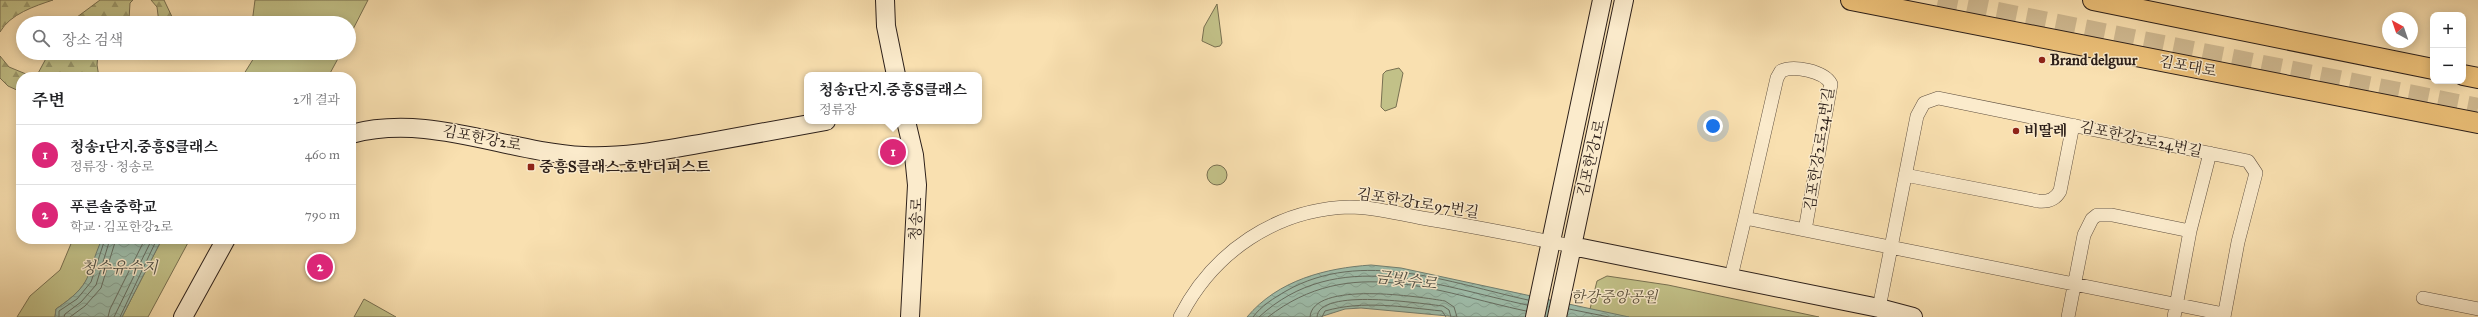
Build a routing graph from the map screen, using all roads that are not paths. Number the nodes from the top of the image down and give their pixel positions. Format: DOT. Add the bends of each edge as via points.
graph roads {
  1 [pos="885,0"];
  2 [pos="1602,0"];
  3 [pos="1624,0"];
  4 [pos="1851,0"];
  5 [pos="2093,0"];
  6 [pos="2430,68"];
  7 [pos="895,72"];
  8 [pos="2466,76"];
  9 [pos="2478,78"];
  10 [pos="2478,123"];
  11 [pos="809,124"];
  12 [pos="907,124"];
  13 [pos="2073,125"];
  14 [pos="356,133"];
  15 [pos="2210,153"];
  16 [pos="1906,175"];
  17 [pos="1745,218"];
  18 [pos="1805,230"];
  19 [pos="2190,231"];
  20 [pos="1550,242"];
  21 [pos="223,244"];
  22 [pos="1572,246"];
  23 [pos="1891,247"];
  24 [pos="1731,278"];
  25 [pos="2075,283"];
  26 [pos="2423,298"];
  27 [pos="2176,304"];
  28 [pos="1879,308"];
  29 [pos="2478,309"];
  30 [pos="2224,315"];
  31 [pos="183,317"];
  32 [pos="910,317"];
  33 [pos="1180,317"];
  34 [pos="1535,317"];
  35 [pos="1557,317"];
  36 [pos="1913,317"];
  37 [pos="2068,317"];
  38 [pos="2174,317"];
  1 -- 7 [label="street" via="886,26"];
  2 -- 20 [label="street, 김포한강1로"];
  3 -- 22 [label="street, 김포한강1로"];
  4 -- 10 [label="main road, 김포대로"];
  5 -- 6 [label="main road"];
  8 -- 9 [label="main road"];
  11 -- 14 [label="street, 김포한강2로" via="675,148 595,156 548,151 430,129 383,128"];
  12 -- 32 [label="street, 청송로" via="914,155 917,185"];
  13 -- 15 [label="street, 김포한강2로24번길"];
  13 -- 16 [label="street, 김포한강2로24번길" via="2060,191 2051,200 2038,201"];
  13 -- 16 [label="street, 김포한강2로24번길" via="1938,98 1930,99 1919,108"];
  15 -- 19 [label="street, 김포한강2로24번길"];
  15 -- 30 [label="street, 김포한강2로24번길" via="2248,161 2256,173 2238,242"];
  16 -- 23 [label="street, 김포한강2로24번길"];
  17 -- 18 [label="street, 김포한강2로24번길"];
  17 -- 18 [label="street, 김포한강2로24번길" via="1781,71 1789,68 1820,74 1829,79 1831,91"];
  17 -- 24 [label="street, 김포한강2로24번길"];
  18 -- 23 [label="street, 김포한강2로24번길"];
  19 -- 25 [label="street" via="2112,215 2097,215 2086,226"];
  19 -- 27 [label="street, 김포한강2로24번길"];
  20 -- 22 [label="street, 김포한강1로97번길"];
  20 -- 33 [label="street, 김포한강1로97번길" via="1370,209 1345,208 1307,213 1272,226 1232,251 1200,283"];
  20 -- 34 [label="street, 김포한강1로"];
  21 -- 31 [label="street"];
  22 -- 24 [label="street"];
  22 -- 35 [label="street, 김포한강1로"];
  23 -- 25 [label="street, 김포한강2로24번길"];
  23 -- 28 [label="street, 김포한강2로24번길"];
  24 -- 28 [label="street"];
  25 -- 27 [label="street, 김포한강2로24번길"];
  25 -- 37 [label="street"];
  26 -- 29 [label="street"];
  27 -- 30 [label="street, 김포한강2로24번길"];
  27 -- 38 [label="street, 김포한강2로24번길"];
  28 -- 36 [label="street"];
}
